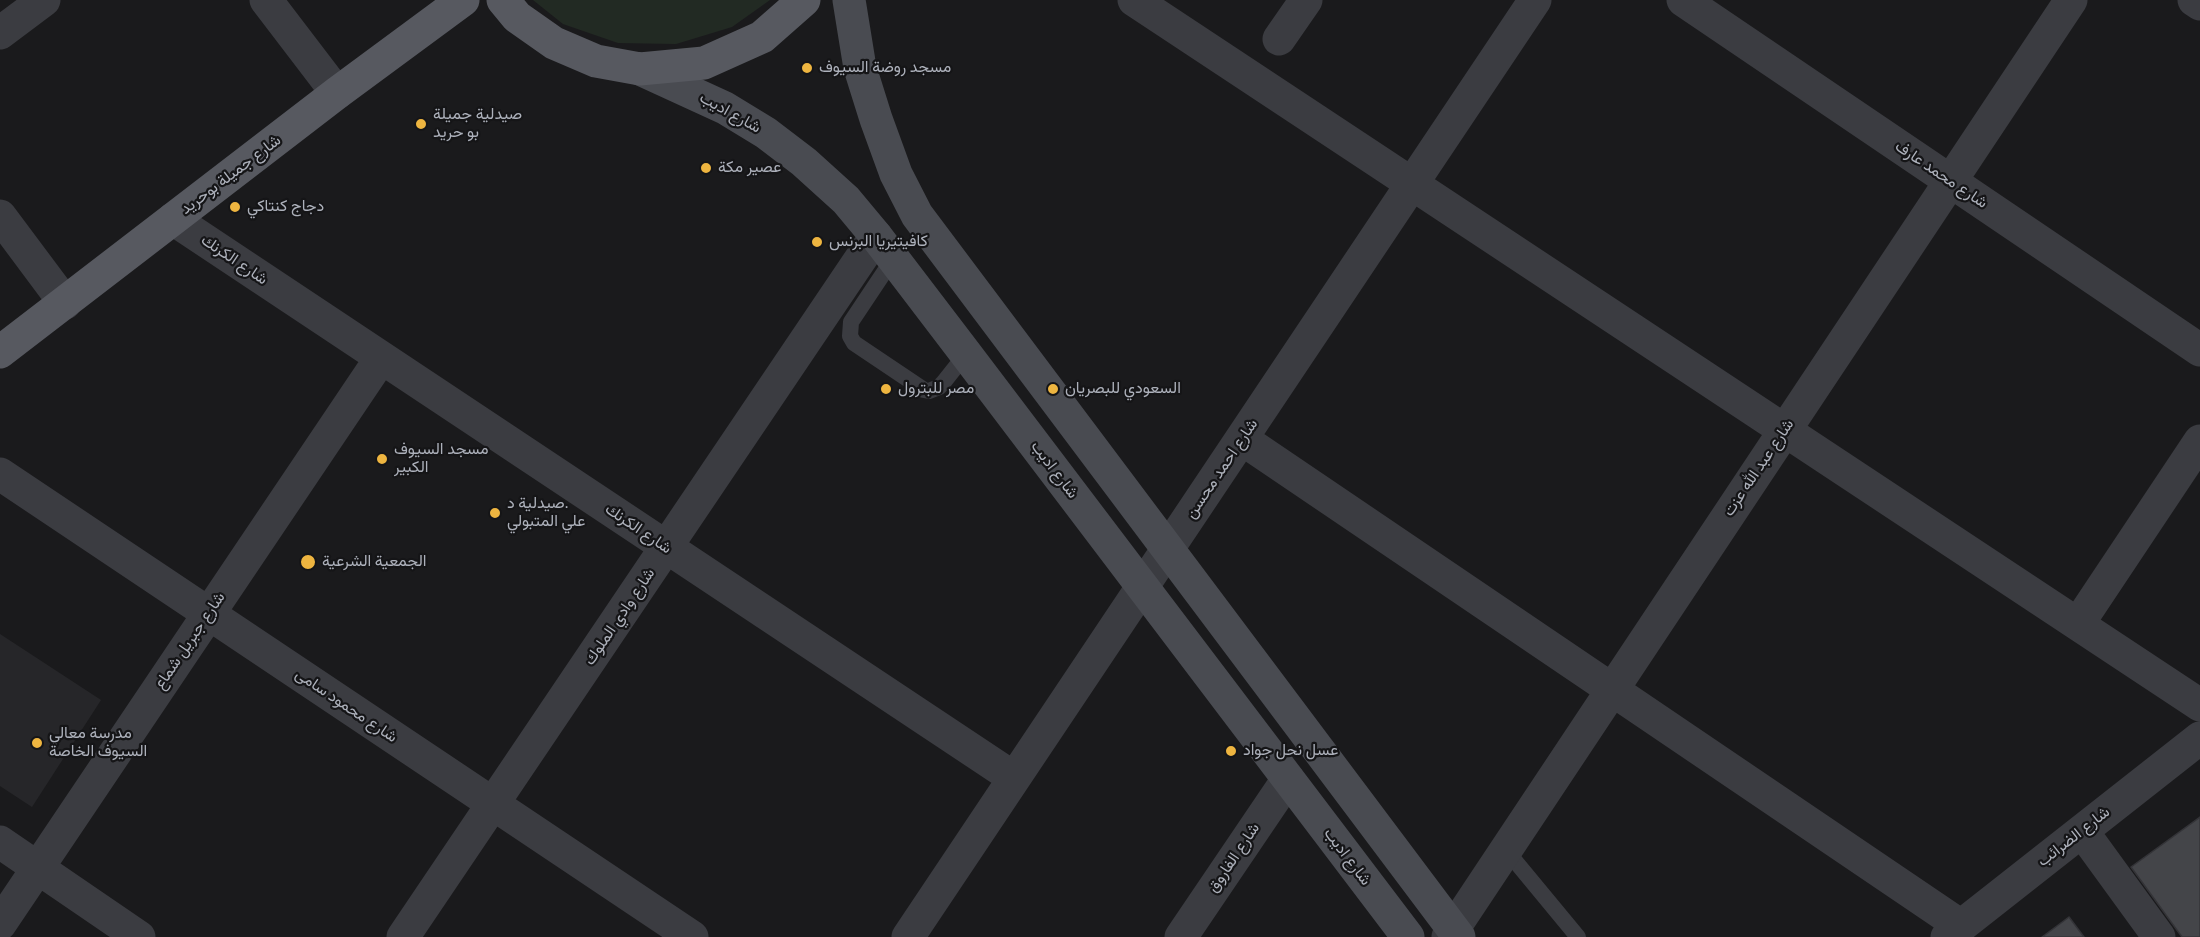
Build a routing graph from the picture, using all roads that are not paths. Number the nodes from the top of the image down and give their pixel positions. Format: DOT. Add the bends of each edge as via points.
graph roads {
  1 [pos="44,0"];
  2 [pos="266,0"];
  3 [pos="463,0"];
  4 [pos="502,0"];
  5 [pos="804,0"];
  6 [pos="849,0"];
  7 [pos="1134,0"];
  8 [pos="1306,0"];
  9 [pos="1535,0"];
  10 [pos="1683,0"];
  11 [pos="2071,0"];
  12 [pos="2194,0"];
  13 [pos="2200,4"];
  14 [pos="0,33"];
  15 [pos="1279,39"];
  16 [pos="640,69"];
  17 [pos="337,93"];
  18 [pos="1950,181"];
  19 [pos="1412,184"];
  20 [pos="0,216"];
  21 [pos="173,219"];
  22 [pos="885,248"];
  23 [pos="65,303"];
  24 [pos="2200,350"];
  25 [pos="0,352"];
  26 [pos="966,354"];
  27 [pos="381,358"];
  28 [pos="1785,430"];
  29 [pos="1242,439"];
  30 [pos="2200,441"];
  31 [pos="0,474"];
  32 [pos="666,547"];
  33 [pos="1168,549"];
  34 [pos="1143,587"];
  35 [pos="209,614"];
  36 [pos="2078,624"];
  37 [pos="1612,690"];
  38 [pos="2200,705"];
  39 [pos="2200,738"];
  40 [pos="1014,778"];
  41 [pos="1288,779"];
  42 [pos="493,804"];
  43 [pos="2082,831"];
  44 [pos="0,842"];
  45 [pos="1506,850"];
  46 [pos="38,868"];
  47 [pos="0,924"];
  48 [pos="1954,932"];
  49 [pos="1454,935"];
  50 [pos="139,937"];
  51 [pos="403,937"];
  52 [pos="693,937"];
  53 [pos="908,937"];
  54 [pos="1180,937"];
  55 [pos="1408,937"];
  56 [pos="1578,937"];
  57 [pos="2159,937"];
  1 -- 14 [label="street"];
  2 -- 17 [label="street"];
  3 -- 17 [label="main road, شارع جميلة بوحريد"];
  4 -- 16 [label="main road" via="554,43 596,61"];
  5 -- 16 [label="main road" via="762,37 704,63"];
  6 -- 33 [label="main road" via="860,68 896,174 917,215"];
  7 -- 19 [label="street"];
  8 -- 15 [label="street"];
  9 -- 19 [label="street, شارع احمد محسن"];
  10 -- 18 [label="street, شارع محمد عارف"];
  11 -- 18 [label="street, شارع عبد الله عزت"];
  12 -- 13 [label="street"];
  16 -- 22 [label="main road, شارع اديب" via="724,108 766,133 846,200"];
  17 -- 21 [label="main road, شارع جميلة بوحريد"];
  18 -- 24 [label="street, شارع محمد عارف"];
  18 -- 28 [label="street, شارع عبد الله عزت"];
  19 -- 28 [label="street"];
  19 -- 29 [label="street, شارع احمد محسن"];
  20 -- 23 [label="street"];
  21 -- 23 [label="main road, شارع جميلة بوحريد"];
  21 -- 27 [label="street, شارع الكرنك"];
  22 -- 26 [label="main road, شارع اديب"];
  22 -- 26 [label="lane" via="850,322 854,343 929,391 944,383"];
  22 -- 32 [label="street, شارع وادي الملوك"];
  23 -- 25 [label="main road, شارع جميلة بوحريد"];
  26 -- 34 [label="main road, شارع اديب"];
  27 -- 32 [label="street, شارع الكرنك"];
  27 -- 35 [label="street, شارع جبريل شماع"];
  28 -- 36 [label="street"];
  28 -- 37 [label="street, شارع عبد الله عزت"];
  29 -- 33 [label="street, شارع احمد محسن"];
  29 -- 37 [label="street"];
  30 -- 36 [label="street"];
  31 -- 35 [label="street, شارع محمود سامى"];
  32 -- 40 [label="street, شارع الكرنك"];
  32 -- 42 [label="street, شارع وادي الملوك"];
  33 -- 34 [label="street, شارع احمد محسن"];
  33 -- 49 [label="main road"];
  34 -- 40 [label="street, شارع احمد محسن"];
  34 -- 41 [label="main road, شارع اديب"];
  35 -- 42 [label="street, شارع محمود سامى"];
  35 -- 46 [label="street, شارع جبريل شماع"];
  36 -- 38 [label="street"];
  37 -- 45 [label="street, شارع عبد الله عزت"];
  37 -- 48 [label="street"];
  39 -- 43 [label="street, شارع الضرائب"];
  40 -- 53 [label="street, شارع احمد محسن"];
  41 -- 54 [label="street, شارع الفاروق"];
  41 -- 55 [label="main road, شارع اديب"];
  42 -- 51 [label="street, شارع وادي الملوك"];
  42 -- 52 [label="street, شارع محمود سامى"];
  43 -- 48 [label="street, شارع الضرائب"];
  43 -- 57 [label="street"];
  44 -- 46 [label="street"];
  45 -- 49 [label="street, شارع عبد الله عزت"];
  45 -- 56 [label="lane"];
  46 -- 47 [label="street, شارع جبريل شماع"];
  46 -- 50 [label="street"];
}
